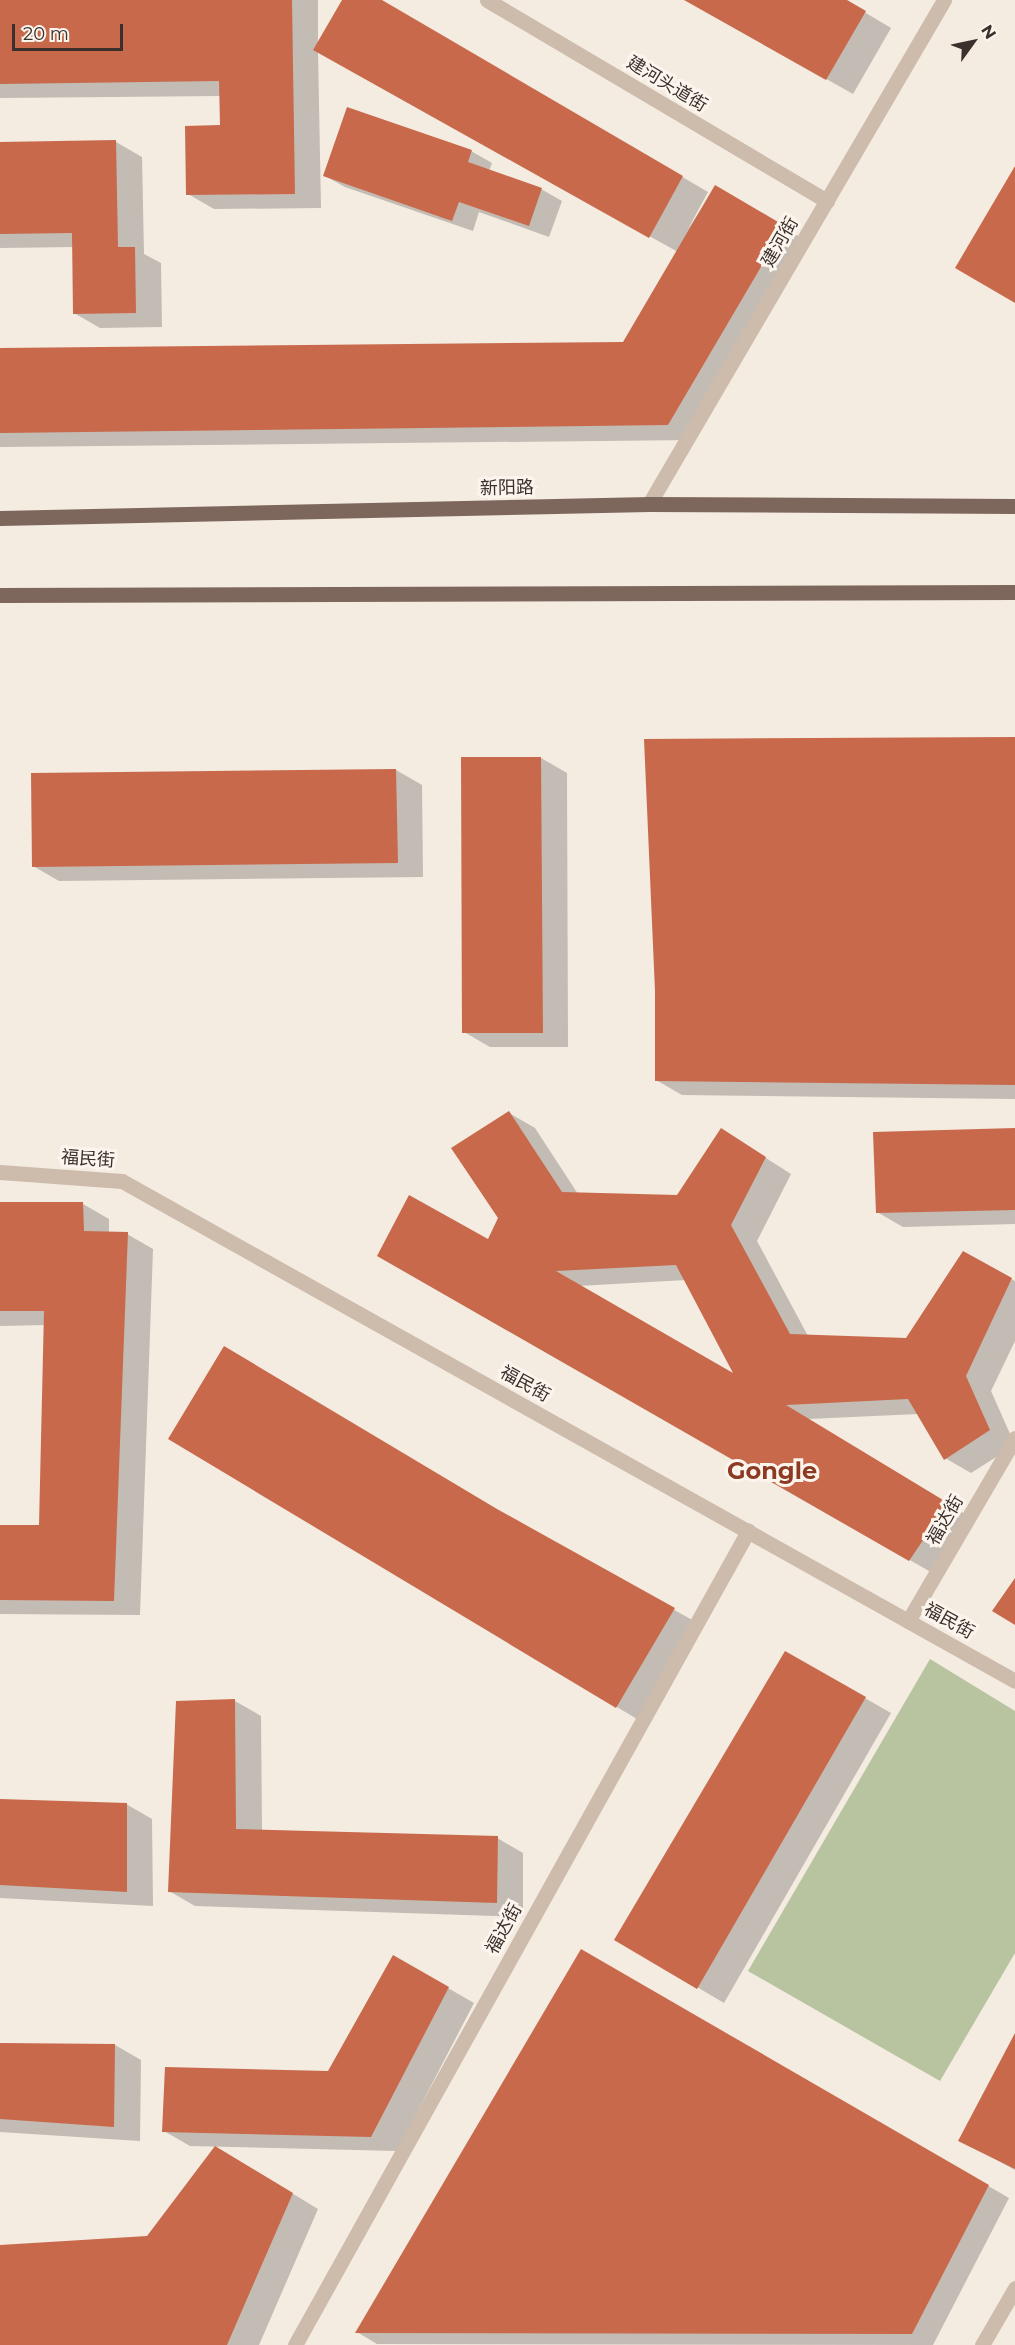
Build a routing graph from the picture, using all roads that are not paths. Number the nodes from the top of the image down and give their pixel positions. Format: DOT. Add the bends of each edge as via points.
graph roads {
  1 [pos="487,0"];
  2 [pos="944,0"];
  3 [pos="827,201"];
  4 [pos="649,504"];
  5 [pos="1015,506"];
  6 [pos="0,518"];
  7 [pos="1015,592"];
  8 [pos="0,595"];
  9 [pos="0,1172"];
  10 [pos="1015,1438"];
  11 [pos="748,1532"];
  12 [pos="909,1621"];
  13 [pos="1015,1681"];
  14 [pos="1015,2288"];
  15 [pos="295,2345"];
  16 [pos="982,2345"];
  1 -- 3 [label="street, 建河头道街"];
  2 -- 3 [label="street, 建河街"];
  3 -- 4 [label="street, 建河街"];
  4 -- 5 [label="main road, 新阳路"];
  4 -- 6 [label="main road, 新阳路"];
  7 -- 8 [label="main road"];
  9 -- 11 [label="street, 福民街" via="122,1181"];
  10 -- 12 [label="street, 福达街"];
  11 -- 12 [label="street, 福民街"];
  11 -- 15 [label="street, 福达街"];
  12 -- 13 [label="street, 福民街"];
  14 -- 16 [label="street"];
}
